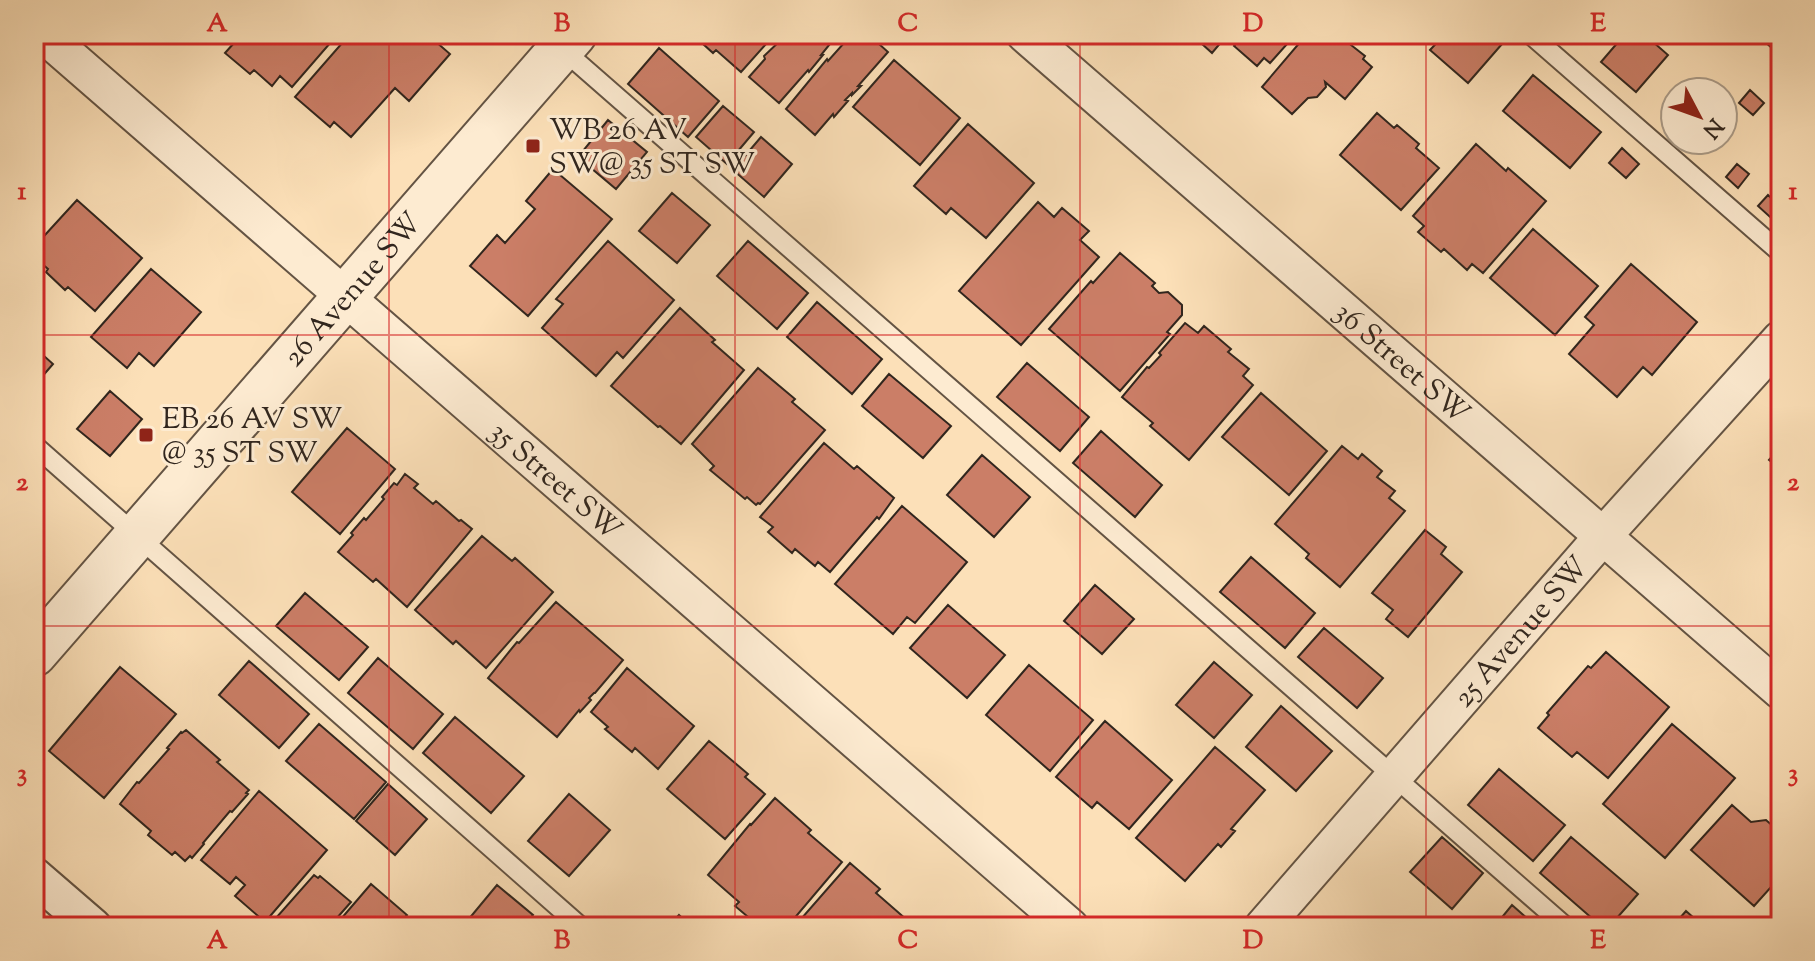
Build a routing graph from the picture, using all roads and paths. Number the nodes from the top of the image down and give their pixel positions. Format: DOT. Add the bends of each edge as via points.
graph roads {
  1 [pos="43,34"];
  2 [pos="1025,34"];
  3 [pos="1530,34"];
  4 [pos="560,39"];
  5 [pos="1781,253"];
  6 [pos="345,297"];
  7 [pos="1781,339"];
  8 [pos="34,445"];
  9 [pos="137,536"];
  10 [pos="1603,536"];
  11 [pos="34,654"];
  12 [pos="1781,691"];
  13 [pos="1393,777"];
  14 [pos="34,876"];
  15 [pos="93,927"];
  16 [pos="581,927"];
  17 [pos="1070,927"];
  18 [pos="1263,927"];
  19 [pos="1566,927"];
  1 -- 6 [label="street, 35 Street SW"];
  2 -- 10 [label="street, 36 Street SW"];
  3 -- 5 [label="lane"];
  4 -- 6 [label="street, 26 Avenue SW"];
  4 -- 13 [label="lane"];
  6 -- 9 [label="street, 26 Avenue SW"];
  6 -- 17 [label="street, 35 Street SW"];
  7 -- 10 [label="street, 25 Avenue SW"];
  8 -- 9 [label="lane"];
  9 -- 11 [label="street, 26 Avenue SW"];
  9 -- 16 [label="lane"];
  10 -- 12 [label="street, 36 Street SW"];
  10 -- 13 [label="street, 25 Avenue SW"];
  13 -- 18 [label="street, 25 Avenue SW"];
  13 -- 19 [label="lane"];
  14 -- 15 [label="street"];
}
